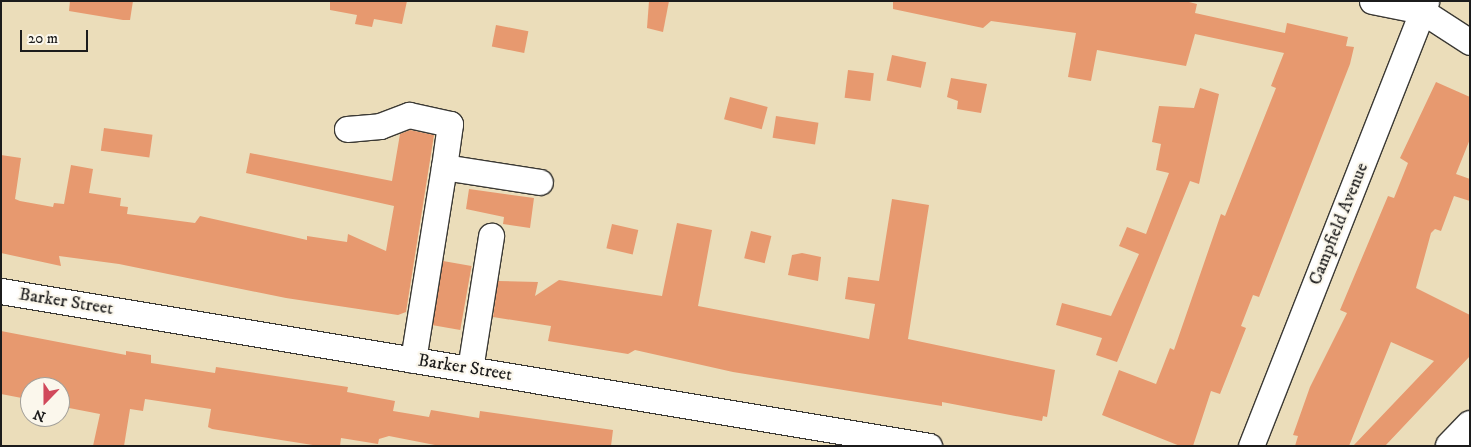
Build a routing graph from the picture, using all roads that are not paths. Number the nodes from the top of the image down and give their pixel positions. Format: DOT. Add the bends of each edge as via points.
graph roads {
  1 [pos="1372,1"];
  2 [pos="1424,6"];
  3 [pos="1470,42"];
  4 [pos="347,129"];
  5 [pos="444,167"];
  6 [pos="540,182"];
  7 [pos="491,236"];
  8 [pos="1,291"];
  9 [pos="413,360"];
  10 [pos="470,369"];
  11 [pos="1470,425"];
  12 [pos="929,446"];
  13 [pos="1251,446"];
  14 [pos="1450,446"];
  1 -- 2 [label="street"];
  2 -- 3 [label="street"];
  2 -- 13 [label="street, Campfield Avenue"];
  4 -- 5 [label="street" via="380,126 409,115 450,124"];
  5 -- 6 [label="street"];
  5 -- 9 [label="street"];
  7 -- 10 [label="street"];
  8 -- 9 [label="street, Barker Street"];
  9 -- 10 [label="street, Barker Street"];
  10 -- 12 [label="street, Barker Street"];
  11 -- 14 [label="main road"];
}
